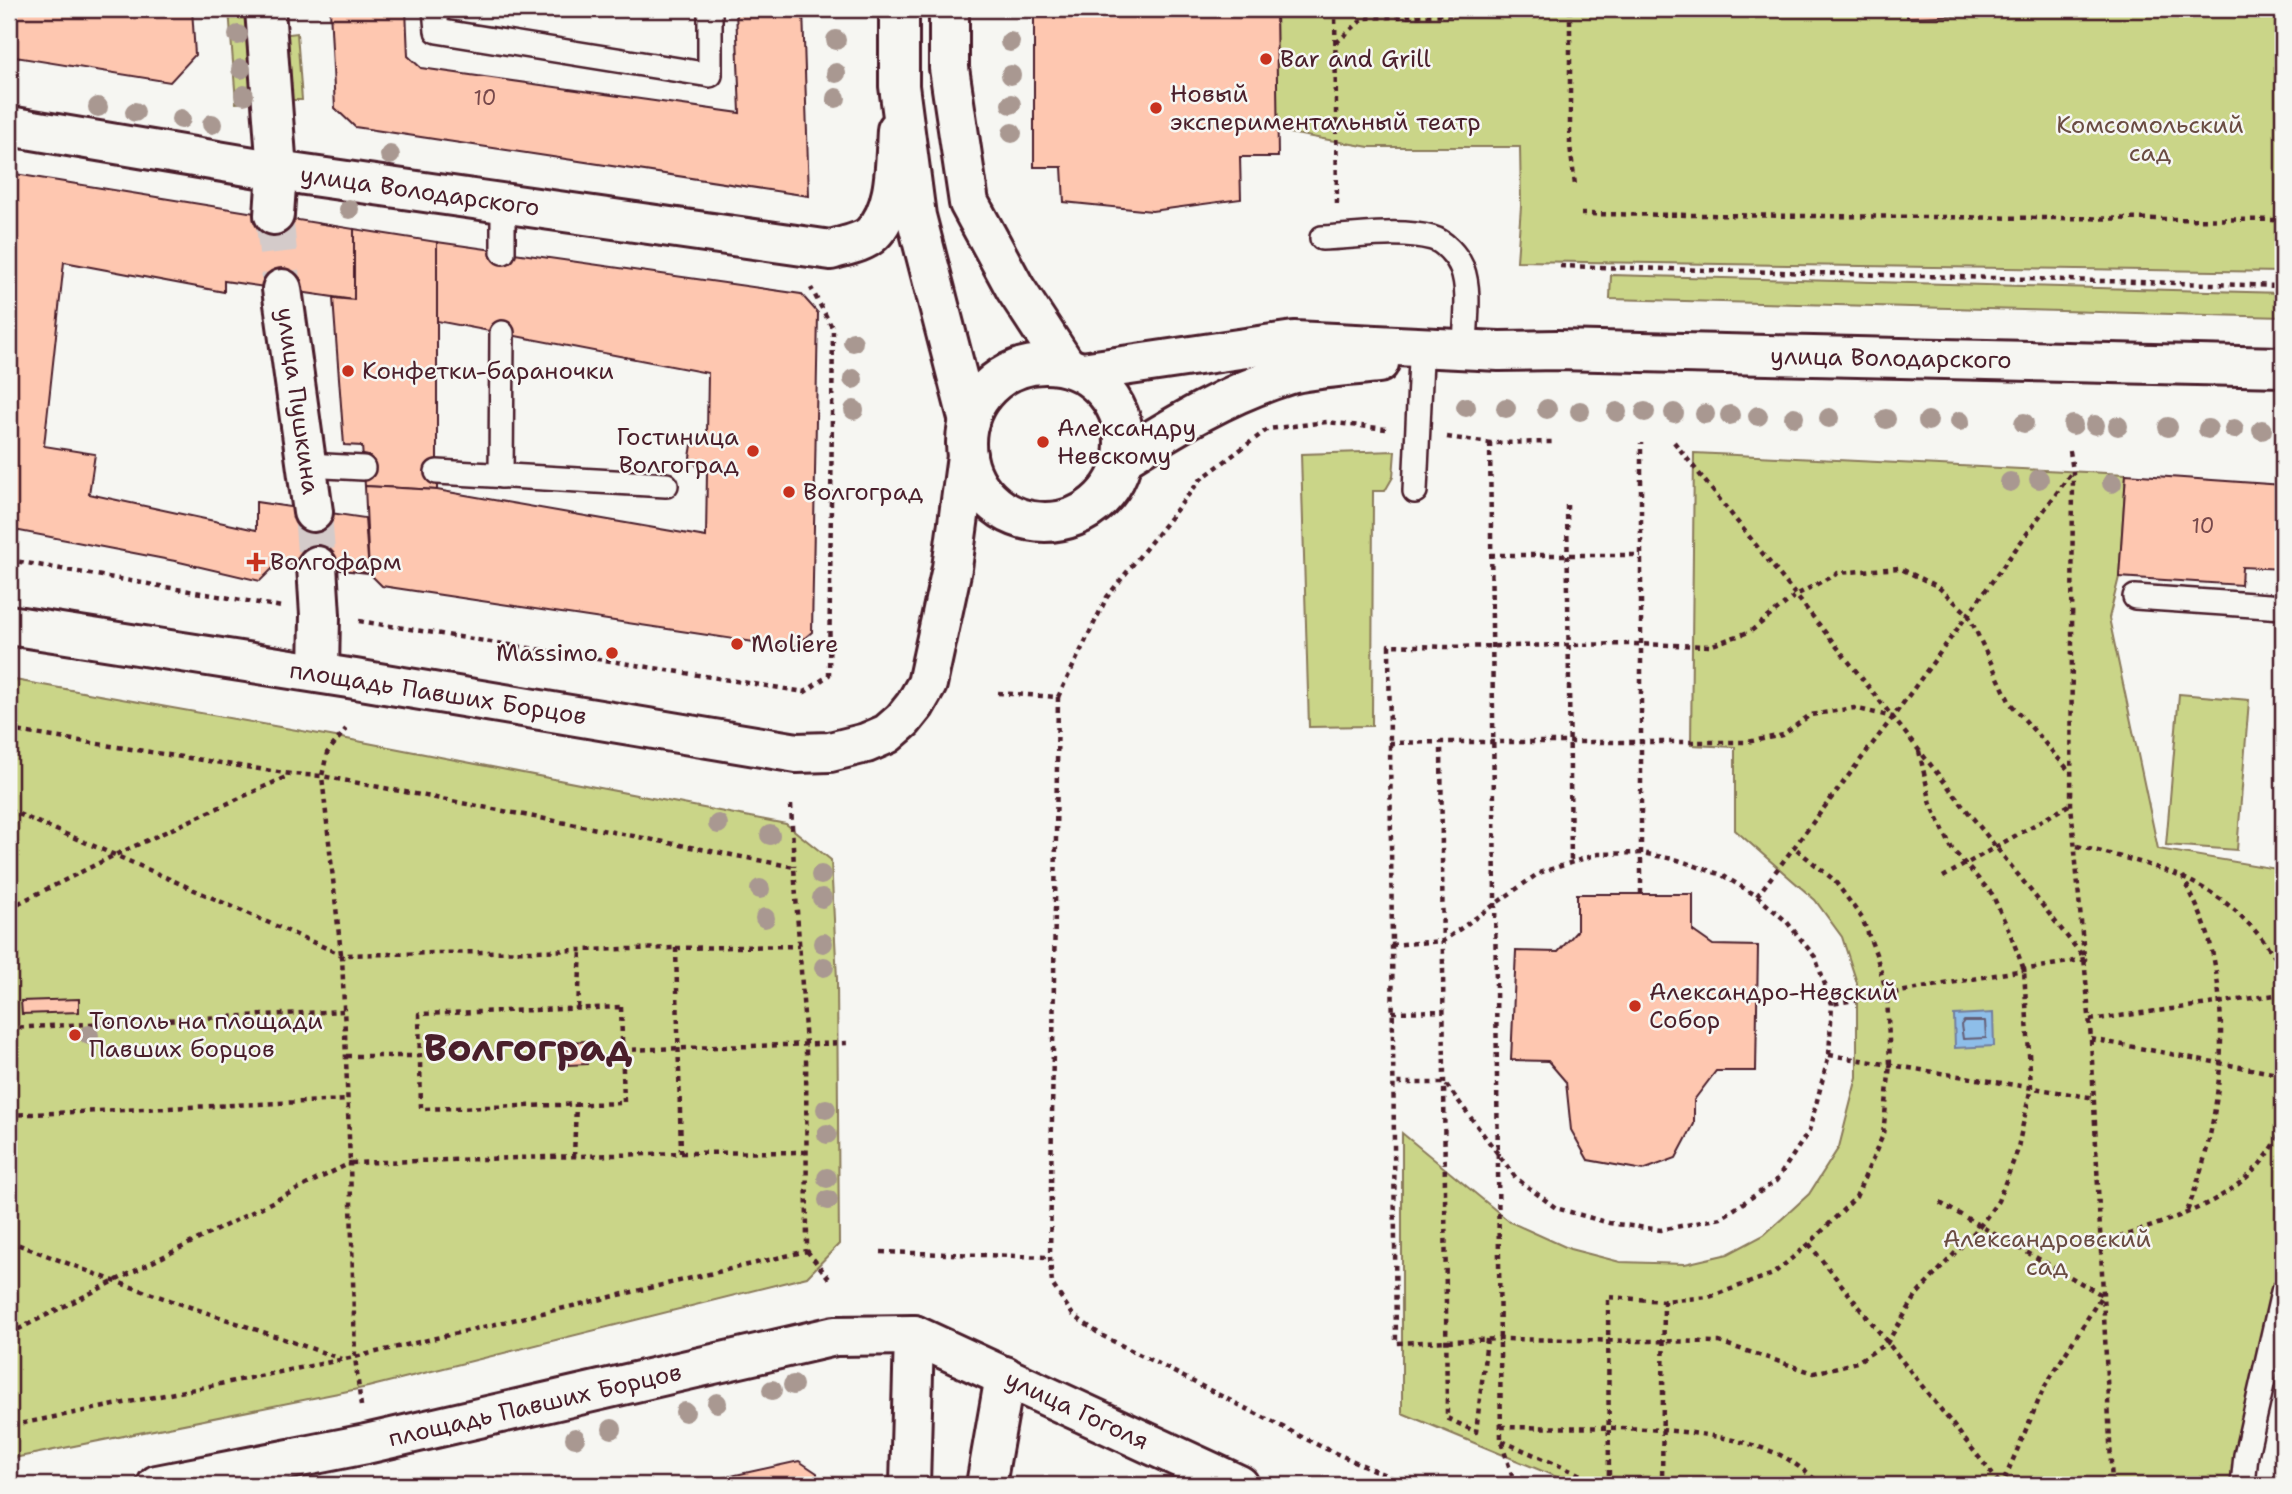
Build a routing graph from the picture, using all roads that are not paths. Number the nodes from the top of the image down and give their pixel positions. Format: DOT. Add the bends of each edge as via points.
graph roads {
  1 [pos="265,9"];
  2 [pos="435,9"];
  3 [pos="708,9"];
  4 [pos="899,9"];
  5 [pos="949,9"];
  6 [pos="899,86"];
  7 [pos="9,126"];
  8 [pos="277,171"];
  9 [pos="503,203"];
  10 [pos="274,215"];
  11 [pos="1330,237"];
  12 [pos="503,252"];
  13 [pos="282,289"];
  14 [pos="502,333"];
  15 [pos="1482,350"];
  16 [pos="1421,360"];
  17 [pos="2283,367"];
  18 [pos="1074,369"];
  19 [pos="968,439"];
  20 [pos="1123,458"];
  21 [pos="307,465"];
  22 [pos="363,468"];
  23 [pos="437,472"];
  24 [pos="501,476"];
  25 [pos="666,485"];
  26 [pos="1415,491"];
  27 [pos="313,512"];
  28 [pos="317,566"];
  29 [pos="2135,597"];
  30 [pos="2283,607"];
  31 [pos="9,625"];
  32 [pos="319,673"];
  33 [pos="2283,1292"];
  34 [pos="914,1335"];
  35 [pos="1005,1376"];
  36 [pos="157,1485"];
  37 [pos="910,1485"];
  38 [pos="986,1485"];
  39 [pos="1239,1485"];
  40 [pos="2243,1485"];
  1 -- 8 [label="street"];
  2 -- 3 [label="lane" via="437,31 710,75"];
  4 -- 6 [label="street"];
  5 -- 18 [label="street" via="949,68 970,203 1015,288"];
  6 -- 9 [label="street, улица Володарского" via="895,170 887,210 871,236 831,250"];
  6 -- 19 [label="street" via="916,216"];
  7 -- 8 [label="street, улица Володарского"];
  8 -- 9 [label="street, улица Володарского"];
  8 -- 10 [label="street"];
  9 -- 12 [label="lane"];
  11 -- 15 [label="lane" via="1434,238 1462,266"];
  13 -- 21 [label="street, улица Пушкина"];
  14 -- 24 [label="lane"];
  15 -- 16 [label="street"];
  15 -- 17 [label="street, улица Володарского"];
  15 -- 18 [label="street" via="1294,341"];
  16 -- 20 [label="street" via="1289,374 1178,423"];
  16 -- 26 [label="lane"];
  18 -- 19 [label="street" via="1045,364 1006,374 977,404"];
  18 -- 20 [label="street" via="1099,384 1112,400 1121,418"];
  19 -- 20 [label="street" via="972,473 984,494 1004,510 1036,522 1084,512 1109,489"];
  19 -- 32 [label="street, площадь Павших Борцов" via="952,568 927,684 903,720 866,743 830,752 797,753"];
  21 -- 22 [label="lane"];
  21 -- 27 [label="street, улица Пушкина"];
  23 -- 24 [label="lane"];
  24 -- 25 [label="lane"];
  28 -- 32 [label="street"];
  29 -- 30 [label="lane"];
  31 -- 32 [label="street, площадь Павших Борцов"];
  33 -- 40 [label="lane"];
  34 -- 35 [label="street, улица Гоголя"];
  34 -- 36 [label="street, площадь Павших Борцов" via="835,1336 366,1444"];
  34 -- 37 [label="street"];
  35 -- 38 [label="street"];
  35 -- 39 [label="street, улица Гоголя"];
}
